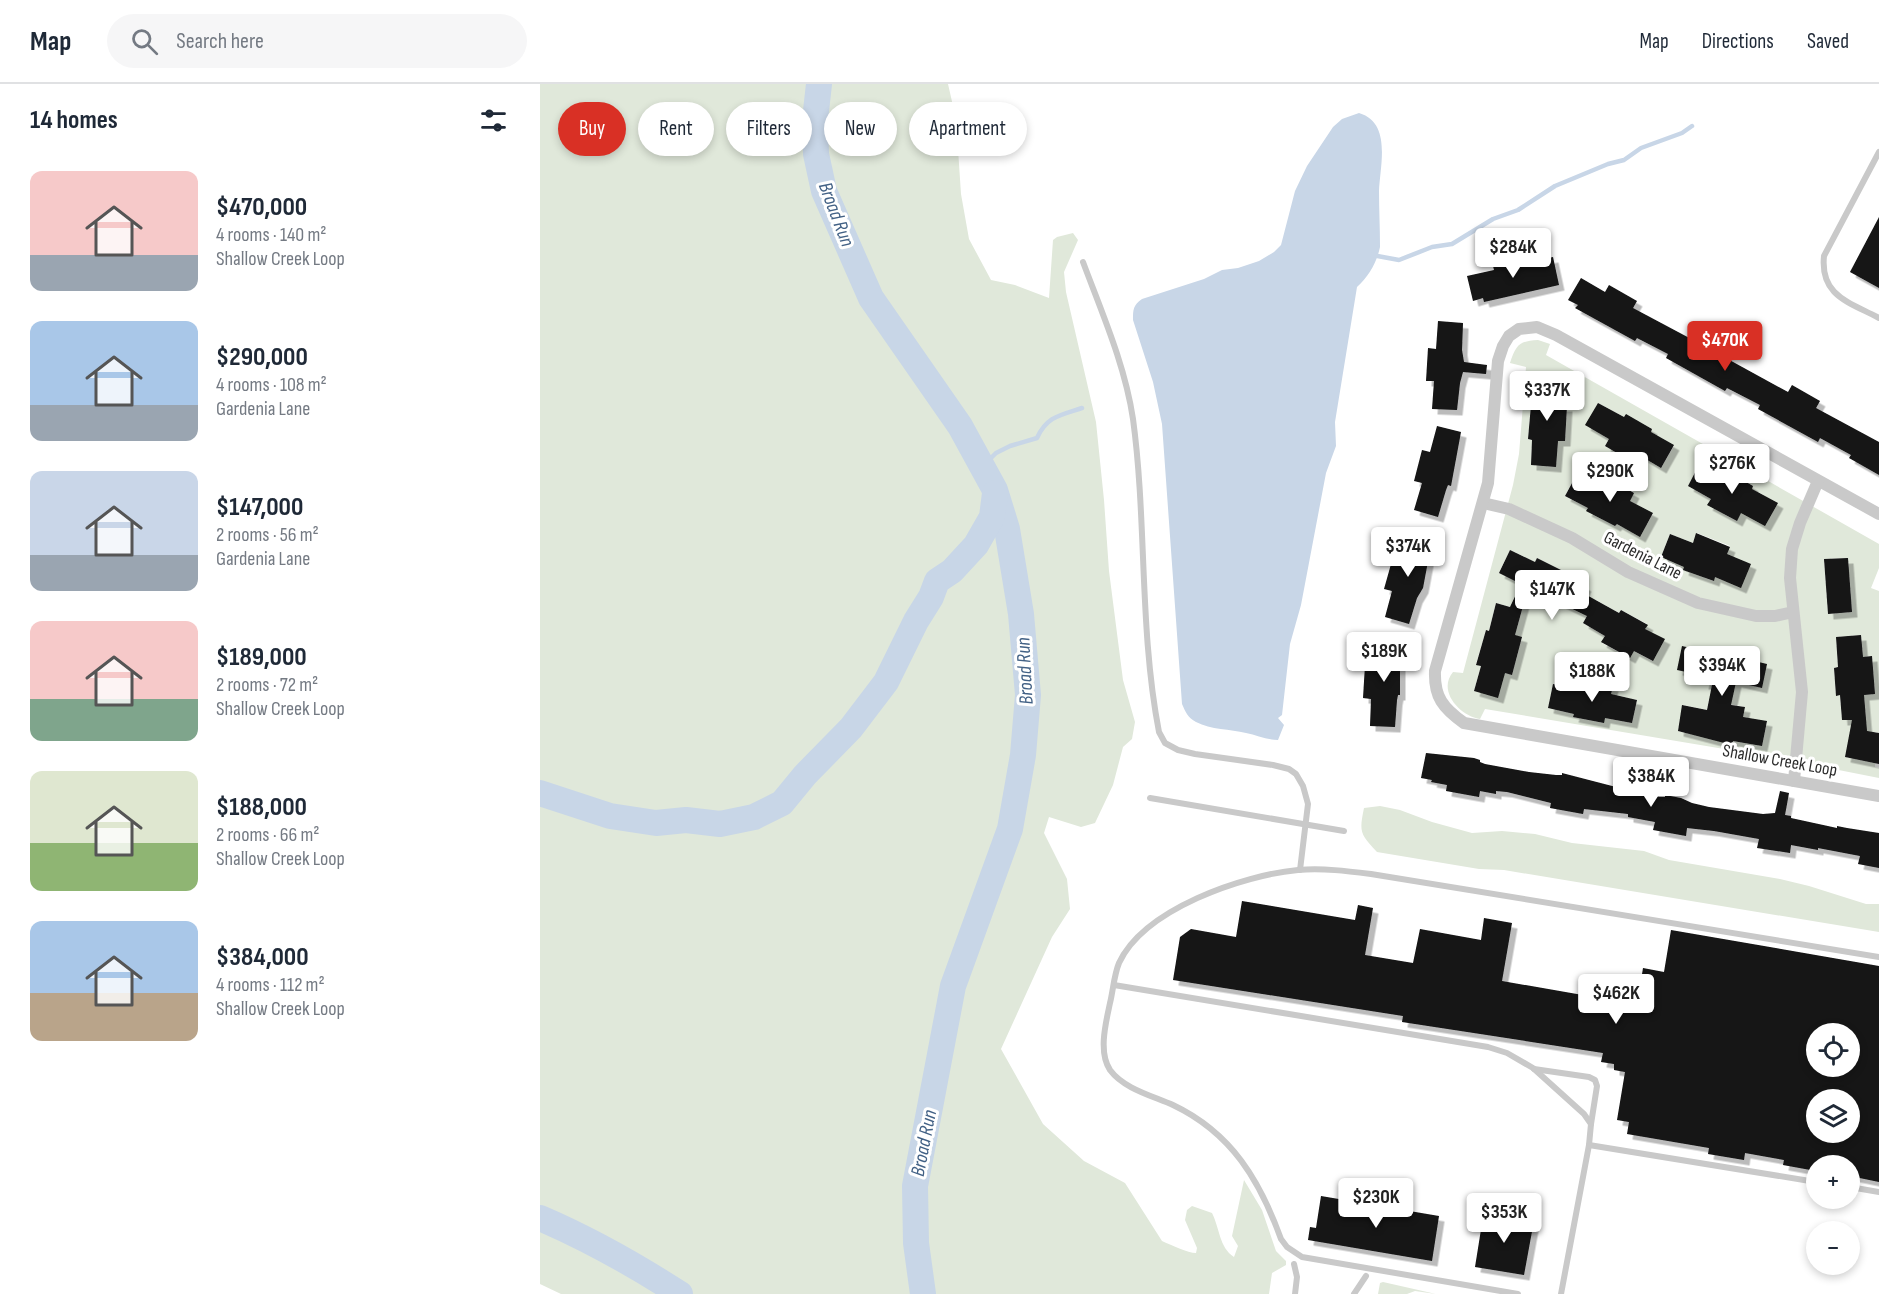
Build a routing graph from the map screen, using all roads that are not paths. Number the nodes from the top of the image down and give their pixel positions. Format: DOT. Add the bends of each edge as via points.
graph roads {
  1 [pos="1879,152"];
  2 [pos="1083,262"];
  3 [pos="1879,318"];
  4 [pos="1818,481"];
  5 [pos="1483,502"];
  6 [pos="1879,514"];
  7 [pos="1793,612"];
  8 [pos="1794,781"];
  9 [pos="1879,796"];
  10 [pos="1150,798"];
  11 [pos="1306,824"];
  12 [pos="1344,831"];
  13 [pos="1300,870"];
  14 [pos="1879,957"];
  15 [pos="1114,985"];
  16 [pos="1533,1068"];
  17 [pos="1591,1124"];
  18 [pos="1589,1145"];
  19 [pos="1806,1180"];
  20 [pos="1860,1189"];
  21 [pos="1879,1192"];
  22 [pos="1294,1264"];
  23 [pos="1366,1276"];
  24 [pos="1295,1294"];
  25 [pos="1354,1294"];
  26 [pos="1518,1294"];
  27 [pos="1561,1294"];
  1 -- 3 [label="lane" via="1824,256 1823,272 1828,285 1839,296"];
  2 -- 11 [label="lane" via="1120,365 1132,416 1147,632 1160,732 1165,743 1178,750 1289,768 1304,786 1308,798"];
  4 -- 5 [label="street, Shallow Creek Loop" via="1556,335 1537,327 1519,328 1509,336 1498,361"];
  4 -- 6 [label="street, Shallow Creek Loop"];
  4 -- 7 [label="street" via="1792,549"];
  5 -- 7 [label="street, Gardenia Lane" via="1509,509 1572,538 1628,572 1698,603 1756,616"];
  5 -- 8 [label="street, Shallow Creek Loop" via="1435,671 1438,698 1448,712 1464,723"];
  7 -- 8 [label="street" via="1802,692"];
  8 -- 9 [label="street, Shallow Creek Loop"];
  10 -- 11 [label="lane"];
  11 -- 12 [label="lane"];
  11 -- 13 [label="lane"];
  13 -- 14 [label="lane" via="1371,874"];
  13 -- 15 [label="lane" via="1230,886 1164,916 1126,951"];
  15 -- 16 [label="lane" via="1488,1047"];
  15 -- 26 [label="lane" via="1104,1049 1110,1069 1137,1090 1189,1114 1222,1139 1252,1174 1281,1239 1296,1255"];
  16 -- 17 [label="lane"];
  16 -- 17 [label="lane" via="1595,1080"];
  17 -- 18 [label="lane"];
  18 -- 19 [label="lane"];
  18 -- 27 [label="lane"];
  20 -- 21 [label="lane"];
  22 -- 24 [label="lane"];
  23 -- 25 [label="lane"];
}
